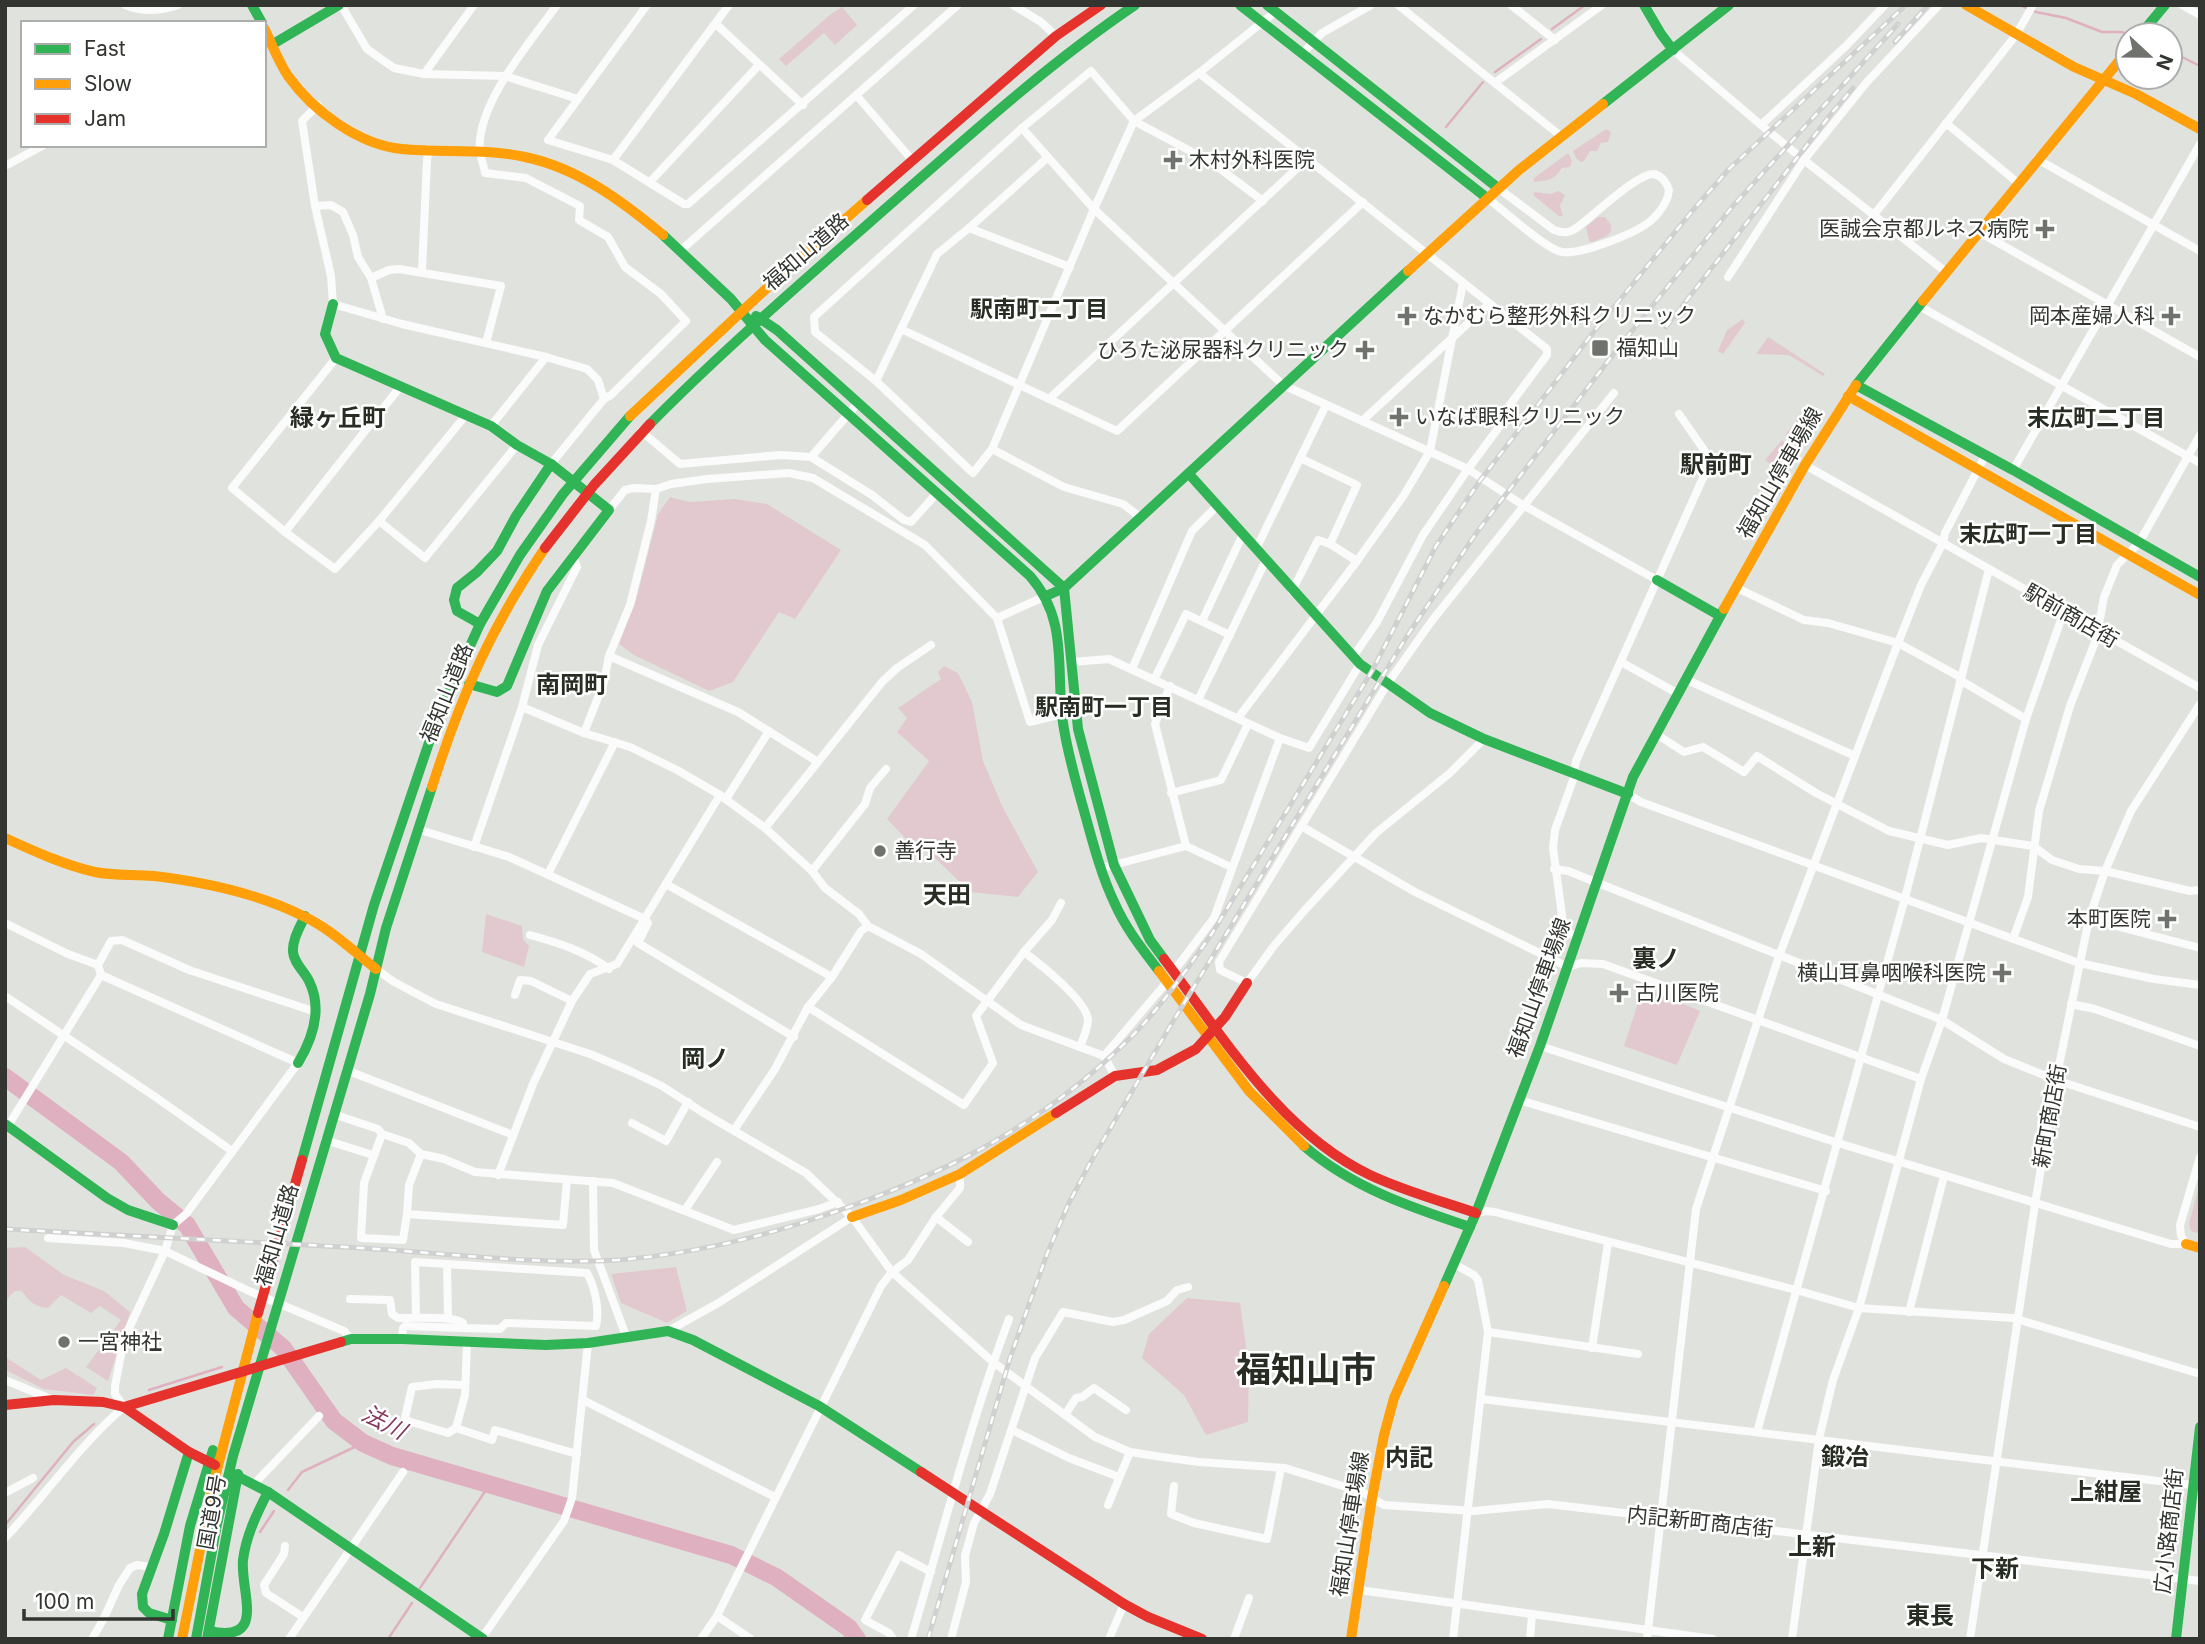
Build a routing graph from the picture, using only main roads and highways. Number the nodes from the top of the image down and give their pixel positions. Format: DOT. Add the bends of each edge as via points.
graph roads {
  1 [pos="252,5"];
  2 [pos="340,5"];
  3 [pos="1101,5"];
  4 [pos="1135,5"];
  5 [pos="1240,5"];
  6 [pos="1644,5"];
  7 [pos="1729,5"];
  8 [pos="1966,5"];
  9 [pos="2165,5"];
  10 [pos="1271,8"];
  11 [pos="261,21"];
  12 [pos="2152,21"];
  13 [pos="269,47"];
  14 [pos="1673,50"];
  15 [pos="2114,67"];
  16 [pos="2104,79"];
  17 [pos="2200,129"];
  18 [pos="1498,188"];
  19 [pos="1487,198"];
  20 [pos="333,304"];
  21 [pos="742,311"];
  22 [pos="761,318"];
  23 [pos="752,327"];
  24 [pos="1856,386"];
  25 [pos="1848,396"];
  26 [pos="555,468"];
  27 [pos="1189,474"];
  28 [pos="2200,577"];
  29 [pos="1657,580"];
  30 [pos="1064,588"];
  31 [pos="2200,595"];
  32 [pos="1046,596"];
  33 [pos="1720,616"];
  34 [pos="480,624"];
  35 [pos="469,684"];
  36 [pos="1628,794"];
  37 [pos="5,838"];
  38 [pos="305,916"];
  39 [pos="360,957"];
  40 [pos="376,969"];
  41 [pos="1247,983"];
  42 [pos="1217,1028"];
  43 [pos="1209,1037"];
  44 [pos="298,1063"];
  45 [pos="7,1125"];
  46 [pos="1476,1213"];
  47 [pos="852,1217"];
  48 [pos="175,1224"];
  49 [pos="1470,1227"];
  50 [pos="2186,1244"];
  51 [pos="2200,1248"];
  52 [pos="5,1405"];
  53 [pos="124,1407"];
  54 [pos="2200,1427"];
  55 [pos="189,1452"];
  56 [pos="208,1482"];
  57 [pos="2196,1485"];
  58 [pos="268,1492"];
  59 [pos="230,1493"];
  60 [pos="172,1620"];
  61 [pos="208,1635"];
  62 [pos="233,1637"];
  63 [pos="482,1638"];
  64 [pos="168,1639"];
  65 [pos="182,1639"];
  66 [pos="195,1639"];
  67 [pos="1202,1639"];
  68 [pos="1351,1639"];
  69 [pos="2176,1639"];
  1 -- 11 [label="main road"];
  2 -- 13 [label="main road"];
  3 -- 21 [label="main road, 福知山道路" via="1056,36"];
  4 -- 22 [label="main road, 福知山道路" via="1024,88"];
  5 -- 19 [label="main road"];
  6 -- 14 [label="main road"];
  7 -- 14 [label="main road"];
  8 -- 16 [label="main road" via="2074,67"];
  9 -- 12 [label="main road"];
  10 -- 18 [label="main road"];
  13 -- 21 [label="main road" via="290,78 318,105 367,141 396,148 528,158 596,183 680,251"];
  14 -- 18 [label="main road"];
  15 -- 16 [label="main road, 福知山停車場線"];
  16 -- 17 [label="main road"];
  16 -- 24 [label="main road, 福知山停車場線"];
  18 -- 19 [label="main road"];
  19 -- 27 [label="main road"];
  20 -- 26 [label="main road" via="325,334 336,358 491,426"];
  21 -- 22 [label="main road"];
  21 -- 23 [label="main road"];
  21 -- 34 [label="main road, 福知山道路" via="598,449 520,555"];
  22 -- 23 [label="main road, 福知山道路"];
  22 -- 30 [label="main road"];
  23 -- 32 [label="main road" via="1030,576"];
  23 -- 35 [label="main road, 福知山道路" via="606,470 515,592"];
  24 -- 25 [label="main road, 福知山停車場線"];
  24 -- 28 [label="main road"];
  25 -- 31 [label="main road"];
  25 -- 33 [label="main road, 福知山停車場線"];
  26 -- 34 [label="main road" via="516,516 496,551 457,588 457,611"];
  26 -- 35 [label="main road" via="607,508 547,591 508,686 497,692"];
  27 -- 30 [label="main road"];
  27 -- 36 [label="main road" via="1356,660 1430,713 1484,739"];
  29 -- 33 [label="main road"];
  30 -- 32 [label="main road"];
  30 -- 42 [label="main road" via="1078,730 1114,865 1150,940"];
  32 -- 43 [label="main road" via="1059,640 1062,714 1072,763 1110,892 1147,958"];
  33 -- 36 [label="main road, 福知山停車場線"];
  34 -- 39 [label="main road, 福知山道路" via="401,820"];
  35 -- 40 [label="main road, 福知山道路" via="437,770"];
  36 -- 46 [label="main road, 福知山停車場線"];
  37 -- 38 [label="main road" via="97,872 217,887"];
  38 -- 39 [label="main road" via="336,934"];
  38 -- 44 [label="main road" via="292,949 309,981 316,1012 315,1030"];
  39 -- 40 [label="main road"];
  39 -- 56 [label="main road, 福知山道路"];
  40 -- 59 [label="main road, 福知山道路" via="255,1381"];
  41 -- 42 [label="main road"];
  42 -- 43 [label="main road"];
  42 -- 46 [label="main road" via="1278,1106 1334,1154 1394,1185"];
  43 -- 47 [label="main road" via="1157,1070 1115,1076 960,1174"];
  43 -- 49 [label="main road" via="1274,1120 1318,1159 1379,1195"];
  45 -- 48 [label="main road" via="120,1206"];
  46 -- 49 [label="main road, 福知山停車場線"];
  49 -- 68 [label="main road, 福知山停車場線" via="1394,1398 1371,1498"];
  50 -- 51 [label="main road"];
  52 -- 53 [label="main road" via="54,1400"];
  53 -- 55 [label="main road"];
  53 -- 67 [label="main road" via="351,1339 546,1345 668,1331 820,1406 1124,1604"];
  54 -- 57 [label="main road, 広小路商店街"];
  55 -- 58 [label="main road"];
  55 -- 60 [label="main road" via="142,1594 143,1607 149,1613"];
  56 -- 60 [label="main road, 国道9号" via="190,1526"];
  56 -- 65 [label="main road, 福知山道路"];
  57 -- 69 [label="main road, 広小路商店街"];
  58 -- 62 [label="main road" via="244,1550 247,1621"];
  58 -- 63 [label="main road"];
  59 -- 61 [label="main road, 国道9号"];
  59 -- 66 [label="main road, 福知山道路"];
  60 -- 64 [label="main road, 国道9号"];
  61 -- 62 [label="main road"];
}
